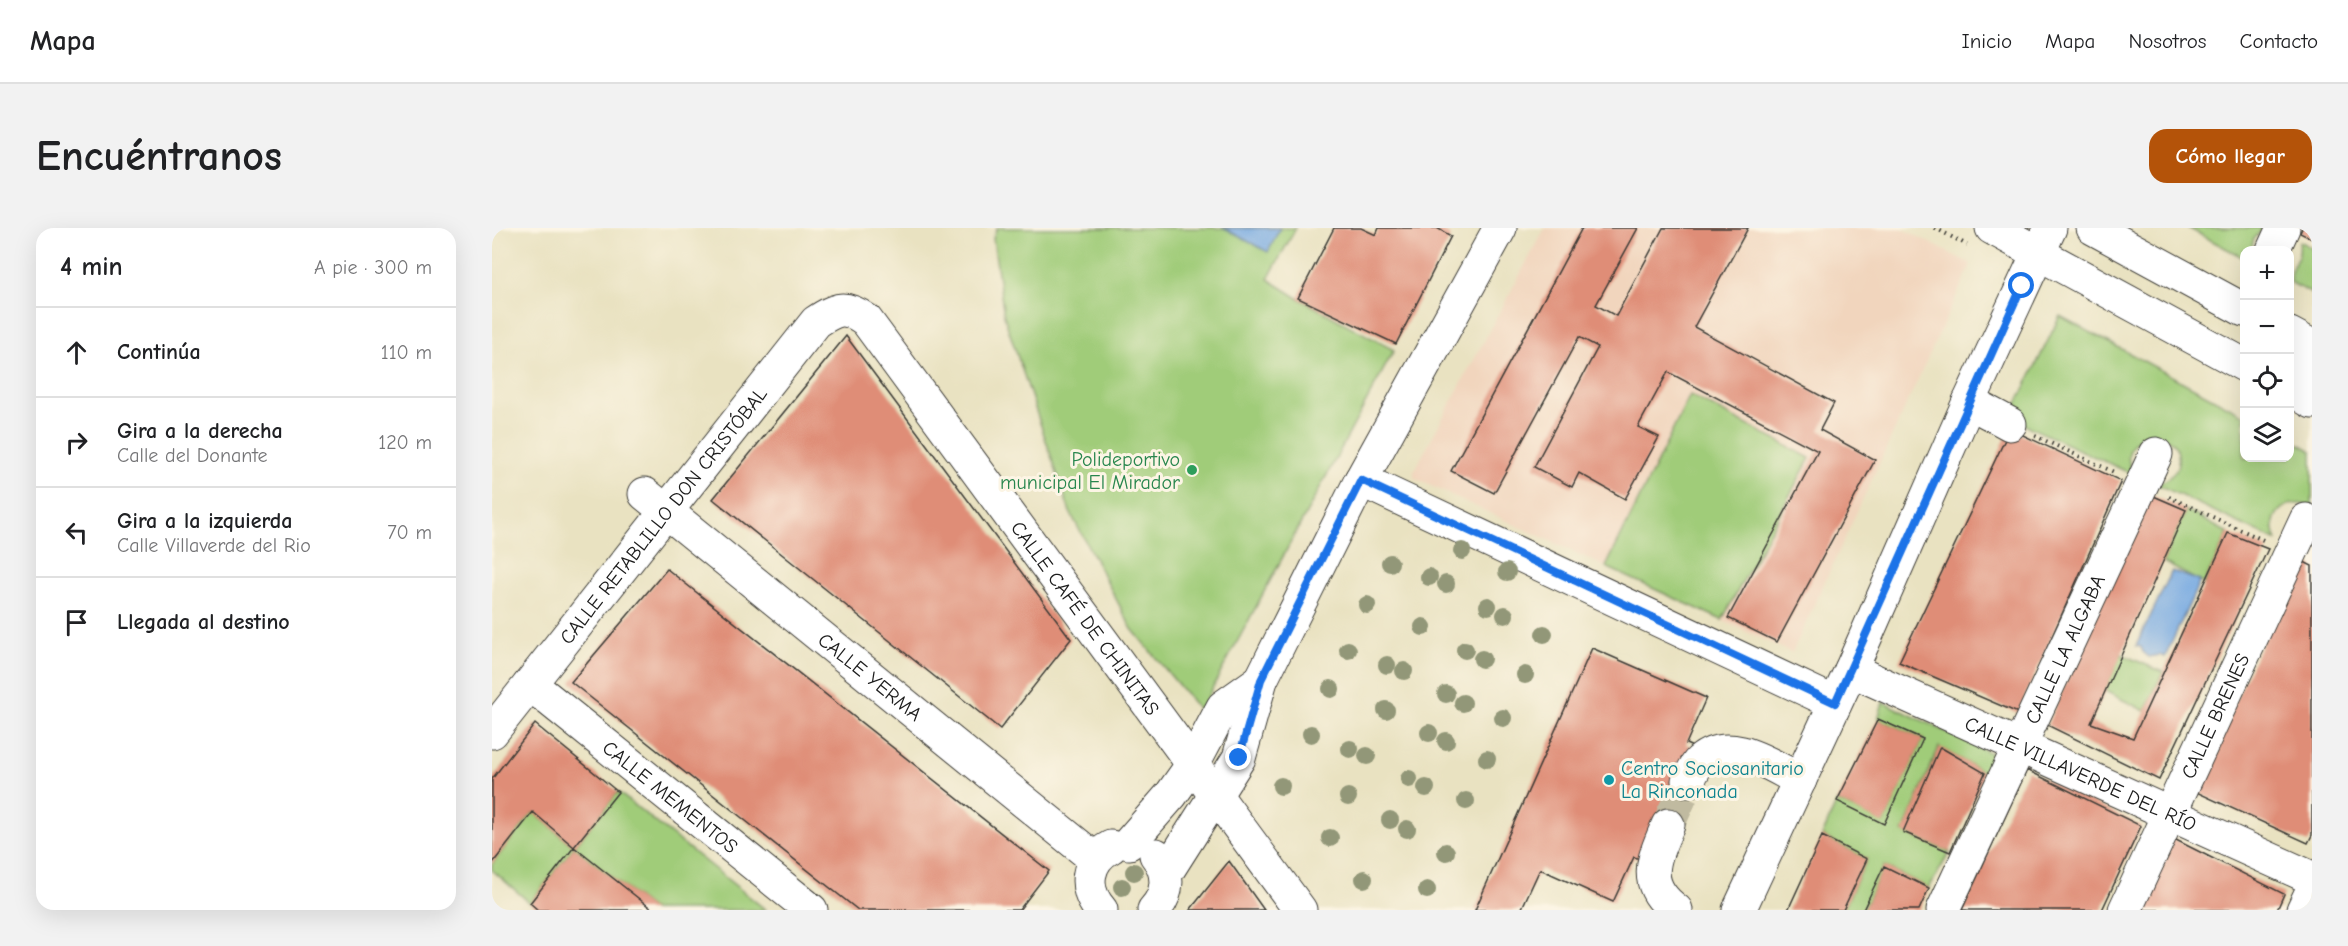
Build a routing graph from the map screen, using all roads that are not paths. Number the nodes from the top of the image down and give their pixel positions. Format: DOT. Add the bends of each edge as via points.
graph roads {
  1 [pos="1500,228"];
  2 [pos="1992,228"];
  3 [pos="2093,228"];
  4 [pos="2283,228"];
  5 [pos="2041,236"];
  6 [pos="2275,246"];
  7 [pos="2240,307"];
  8 [pos="842,309"];
  9 [pos="2294,337"];
  10 [pos="2240,339"];
  11 [pos="2312,346"];
  12 [pos="2240,362"];
  13 [pos="2294,367"];
  14 [pos="2312,376"];
  15 [pos="2294,392"];
  16 [pos="1969,402"];
  17 [pos="2312,402"];
  18 [pos="2010,424"];
  19 [pos="2156,454"];
  20 [pos="1361,480"];
  21 [pos="656,503"];
  22 [pos="2306,520"];
  23 [pos="1851,670"];
  24 [pos="1261,680"];
  25 [pos="530,684"];
  26 [pos="1835,703"];
  27 [pos="492,732"];
  28 [pos="2020,746"];
  29 [pos="1193,764"];
  30 [pos="1800,780"];
  31 [pos="1688,782"];
  32 [pos="1216,795"];
  33 [pos="2169,814"];
  34 [pos="1668,825"];
  35 [pos="1129,843"];
  36 [pos="1095,860"];
  37 [pos="1166,873"];
  38 [pos="2312,878"];
  39 [pos="2312,891"];
  40 [pos="1092,906"];
  41 [pos="811,910"];
  42 [pos="1154,910"];
  43 [pos="1300,910"];
  44 [pos="1676,910"];
  45 [pos="1739,910"];
  46 [pos="1943,910"];
  47 [pos="2125,910"];
  48 [pos="2303,910"];
  1 -- 20 [label="street"];
  2 -- 5 [label="street"];
  3 -- 7 [label="street"];
  4 -- 6 [label="street"];
  5 -- 10 [label="street"];
  5 -- 12 [label="street"];
  5 -- 16 [label="street"];
  8 -- 21 [label="street, CALLE RETABLILLO DON CRISTÓBAL" via="816,322"];
  8 -- 29 [label="street, CALLE CAFÉ DE CHINITAS" via="866,320"];
  9 -- 11 [label="street"];
  13 -- 14 [label="street"];
  15 -- 17 [label="street"];
  16 -- 18 [label="street"];
  16 -- 23 [label="street"];
  19 -- 28 [label="street, CALLE LA ALGABA"];
  20 -- 24 [label="street"];
  20 -- 26 [label="street"];
  21 -- 25 [label="street, CALLE RETABLILLO DON CRISTÓBAL"];
  21 -- 36 [label="street, CALLE YERMA"];
  22 -- 33 [label="street, CALLE BRENES"];
  23 -- 26 [label="street"];
  23 -- 28 [label="street, CALLE VILLAVERDE DEL RÍO"];
  24 -- 29 [label="street" via="1223,707"];
  24 -- 32 [label="street" via="1239,758"];
  25 -- 27 [label="street, CALLE RETABLILLO DON CRISTÓBAL"];
  25 -- 41 [label="street, CALLE MEMENTOS"];
  26 -- 30 [label="street"];
  28 -- 33 [label="street, CALLE VILLAVERDE DEL RÍO"];
  28 -- 46 [label="street, CALLE LA ALGABA"];
  29 -- 32 [label="street, CALLE CAFÉ DE CHINITAS"];
  29 -- 35 [label="street"];
  30 -- 31 [label="street" via="1738,750 1714,753 1698,762"];
  30 -- 45 [label="street"];
  32 -- 37 [label="street"];
  32 -- 43 [label="street"];
  33 -- 38 [label="street, CALLE VILLAVERDE DEL RÍO"];
  33 -- 47 [label="street, CALLE BRENES"];
  34 -- 44 [label="street" via="1652,864 1653,880 1662,900"];
  35 -- 36 [label="street" via="1116,844"];
  35 -- 37 [label="street" via="1154,852"];
  36 -- 40 [label="street" via="1089,879"];
  37 -- 42 [label="street" via="1163,898"];
  39 -- 48 [label="street"];
}
